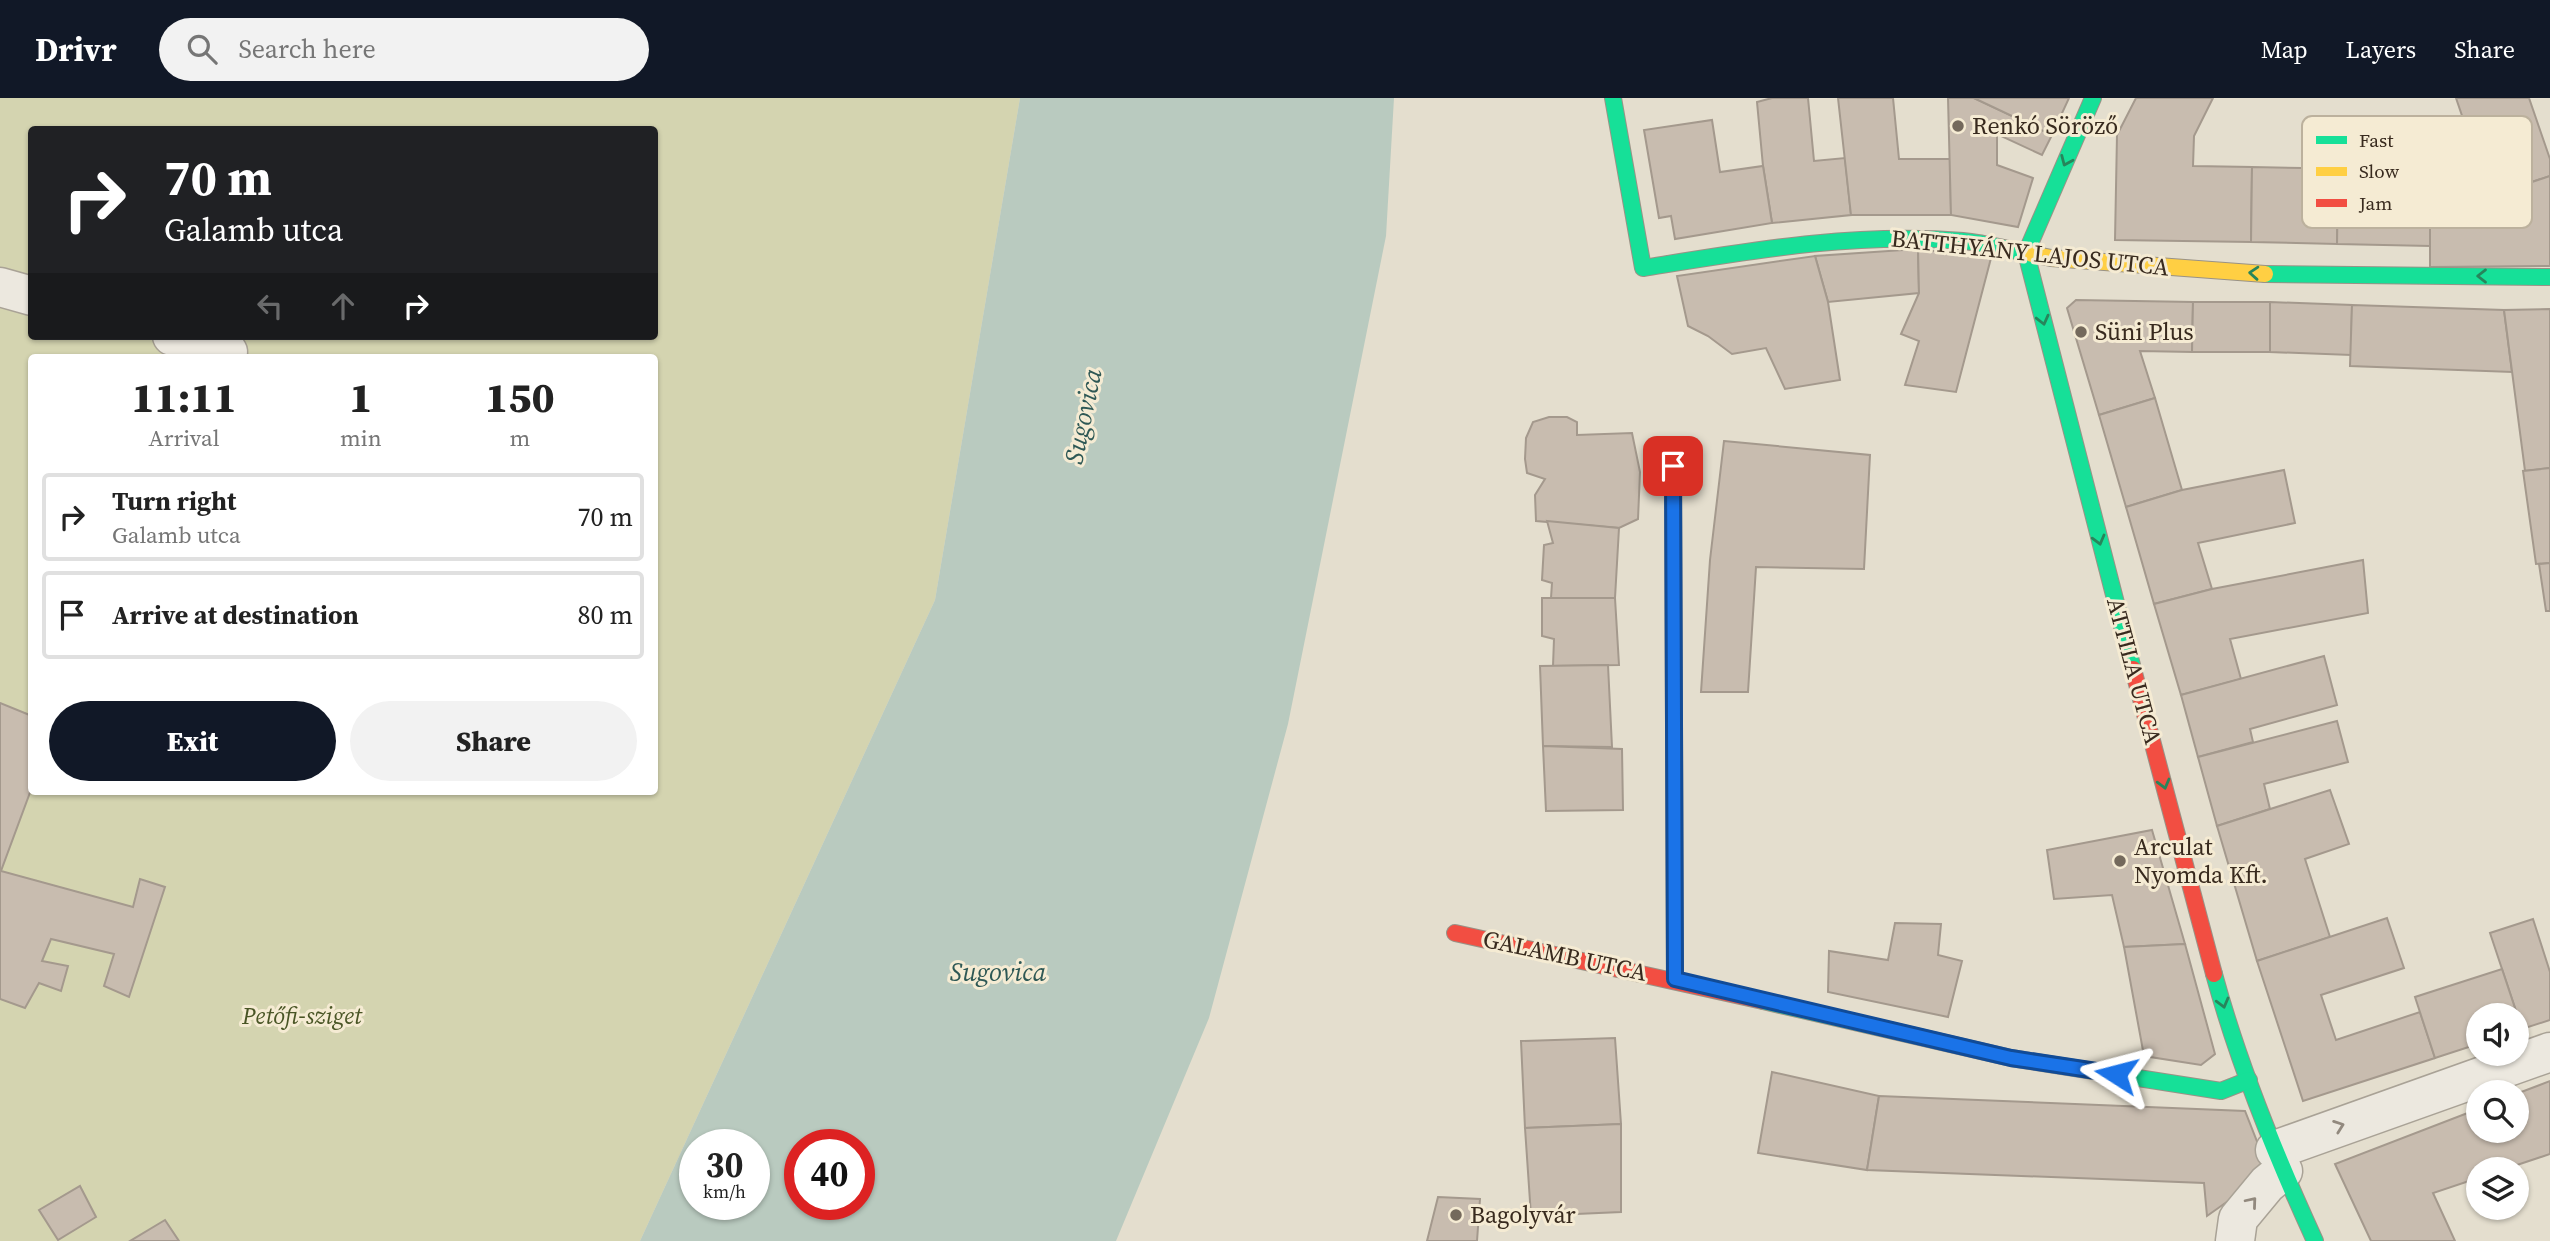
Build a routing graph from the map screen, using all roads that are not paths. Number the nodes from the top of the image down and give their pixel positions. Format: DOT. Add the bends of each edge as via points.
graph roads {
  1 [pos="1613,98"];
  2 [pos="2093,98"];
  3 [pos="2026,253"];
  4 [pos="2550,277"];
  5 [pos="0,287"];
  6 [pos="28,295"];
  7 [pos="186,340"];
  8 [pos="228,352"];
  9 [pos="1673,466"];
  10 [pos="1455,933"];
  11 [pos="1675,979"];
  12 [pos="2550,1052"];
  13 [pos="2249,1080"];
  14 [pos="2279,1161"];
  15 [pos="2235,1241"];
  16 [pos="2315,1241"];
  1 -- 3 [label="street, BATTHYÁNY LAJOS UTCA" via="1643,268 1768,248 1873,238 1965,241"];
  2 -- 3 [label="street, one-way"];
  4 -- 3 [label="street, BATTHYÁNY LAJOS UTCA, one-way" via="2282,275"];
  3 -- 13 [label="street, ATTILA UTCA, one-way" via="2226,1016"];
  5 -- 6 [label="street"];
  7 -- 8 [label="street"];
  9 -- 11 [label="street, GALAMB UTCA"];
  10 -- 11 [label="street, GALAMB UTCA"];
  11 -- 13 [label="street, GALAMB UTCA" via="2011,1058 2221,1091"];
  14 -- 12 [label="street, one-way" via="2416,1098"];
  13 -- 14 [label="street, ATTILA UTCA"];
  15 -- 14 [label="street, one-way" via="2238,1219"];
  14 -- 16 [label="street, ATTILA UTCA"];
}
